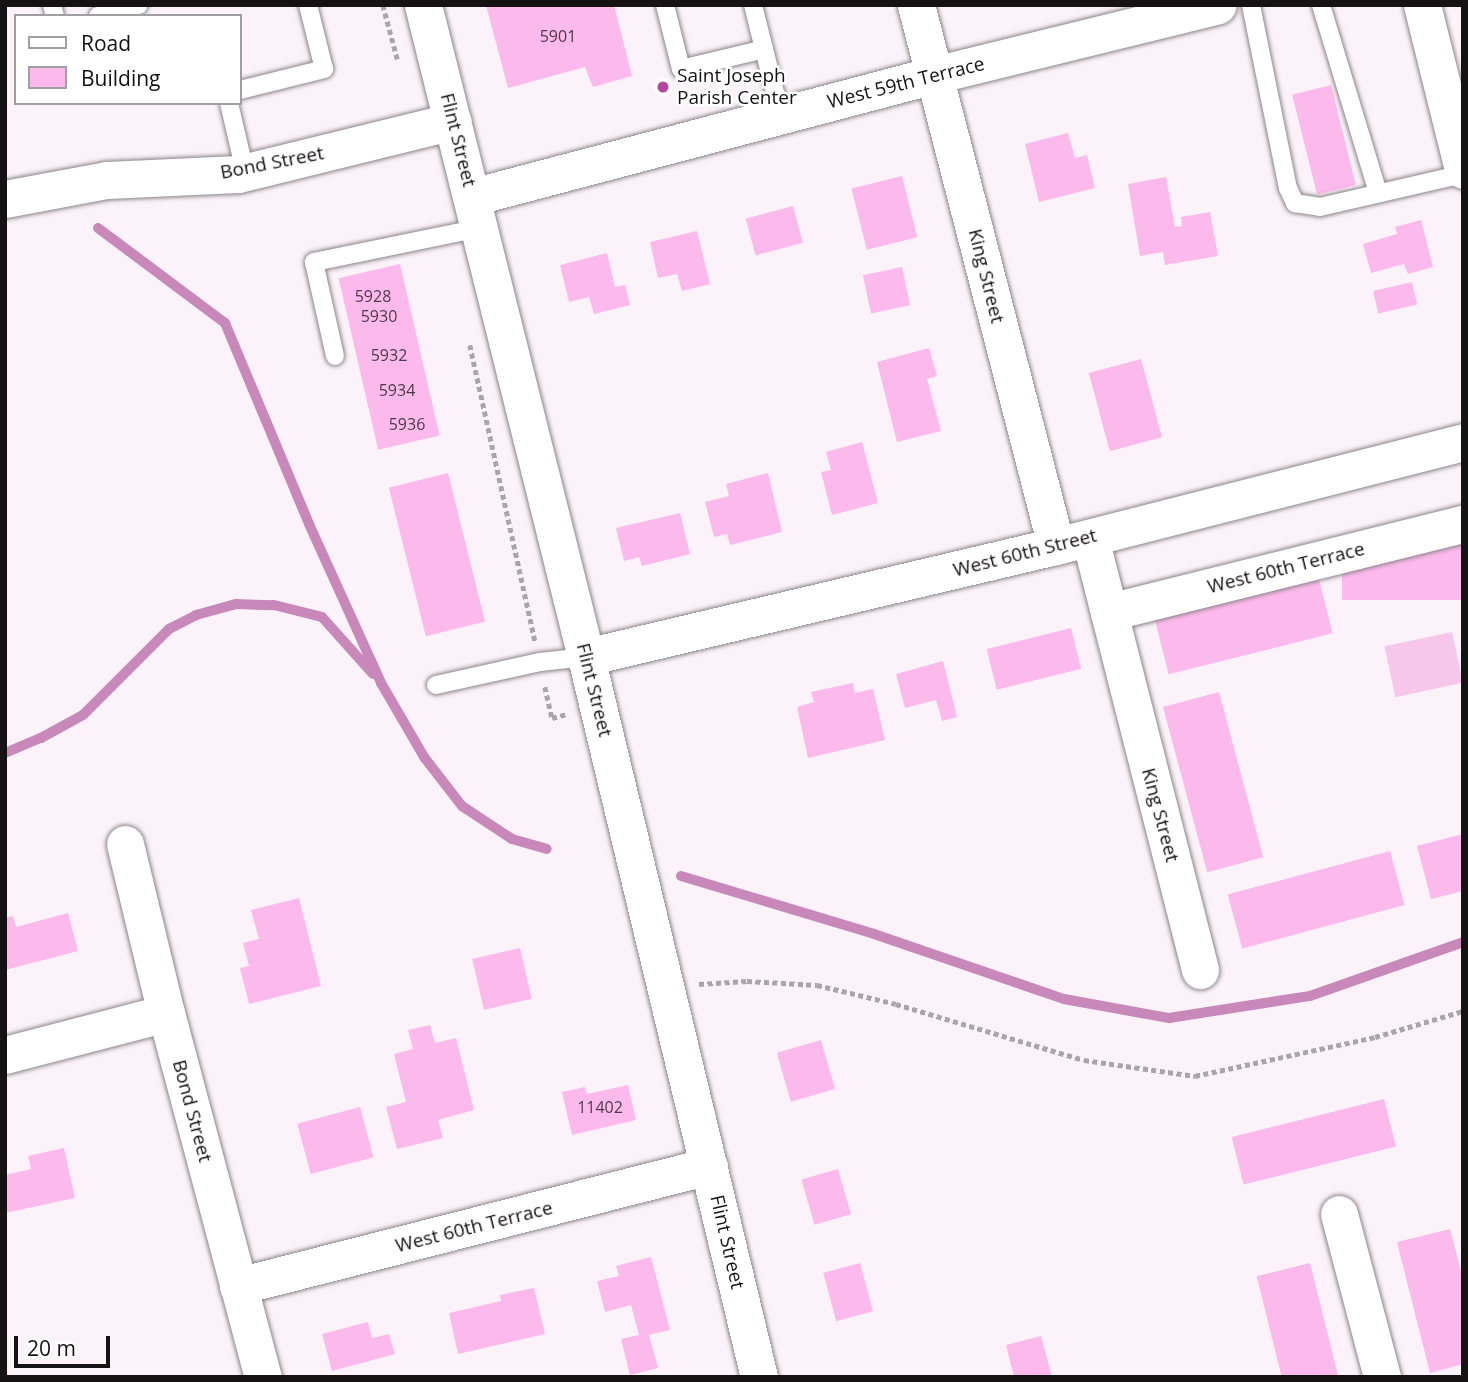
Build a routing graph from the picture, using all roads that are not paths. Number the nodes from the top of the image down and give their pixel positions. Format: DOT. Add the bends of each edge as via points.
graph roads {
  1 [pos="139,5"];
  2 [pos="308,5"];
  3 [pos="423,5"];
  4 [pos="665,5"];
  5 [pos="753,5"];
  6 [pos="916,5"];
  7 [pos="1218,5"];
  8 [pos="1251,5"];
  9 [pos="1321,5"];
  10 [pos="1422,5"];
  11 [pos="105,14"];
  12 [pos="764,49"];
  13 [pos="934,75"];
  14 [pos="242,90"];
  15 [pos="229,105"];
  16 [pos="781,116"];
  17 [pos="453,121"];
  18 [pos="245,172"];
  19 [pos="1463,172"];
  20 [pos="1378,193"];
  21 [pos="5,199"];
  22 [pos="476,212"];
  23 [pos="335,356"];
  24 [pos="1463,442"];
  25 [pos="1463,524"];
  26 [pos="1090,538"];
  27 [pos="1056,546"];
  28 [pos="1109,612"];
  29 [pos="586,657"];
  30 [pos="436,685"];
  31 [pos="125,844"];
  32 [pos="1200,970"];
  33 [pos="166,1013"];
  34 [pos="5,1055"];
  35 [pos="709,1166"];
  36 [pos="1339,1214"];
  37 [pos="238,1286"];
  38 [pos="263,1377"];
  39 [pos="759,1377"];
  40 [pos="1382,1377"];
  1 -- 11 [label="lane"];
  2 -- 14 [label="lane" via="324,69"];
  3 -- 17 [label="street, Flint Street"];
  4 -- 12 [label="lane" via="681,69"];
  5 -- 12 [label="lane"];
  6 -- 13 [label="street, King Street"];
  7 -- 13 [label="street, West 59th Terrace"];
  8 -- 20 [label="lane" via="1288,188 1295,203 1320,206"];
  9 -- 20 [label="lane"];
  10 -- 19 [label="street"];
  12 -- 16 [label="lane"];
  13 -- 16 [label="street, West 59th Terrace"];
  13 -- 27 [label="street, King Street"];
  15 -- 18 [label="lane"];
  16 -- 22 [label="street, West 59th Terrace"];
  17 -- 18 [label="street, Bond Street"];
  17 -- 22 [label="street, Flint Street"];
  18 -- 21 [label="street, Bond Street" via="107,180"];
  19 -- 20 [label="lane"];
  22 -- 23 [label="lane" via="314,262"];
  22 -- 29 [label="street, Flint Street"];
  24 -- 26 [label="street, West 60th Street"];
  25 -- 28 [label="street, West 60th Terrace"];
  26 -- 27 [label="street, West 60th Street"];
  26 -- 28 [label="street, King Street"];
  27 -- 29 [label="street, West 60th Street"];
  28 -- 32 [label="street, King Street"];
  29 -- 30 [label="lane" via="540,662"];
  29 -- 35 [label="street, Flint Street"];
  31 -- 33 [label="street, Bond Street"];
  33 -- 34 [label="street"];
  33 -- 37 [label="street, Bond Street"];
  35 -- 37 [label="street, West 60th Terrace"];
  35 -- 39 [label="street, Flint Street"];
  36 -- 40 [label="street"];
  37 -- 38 [label="street, Bond Street"];
}
